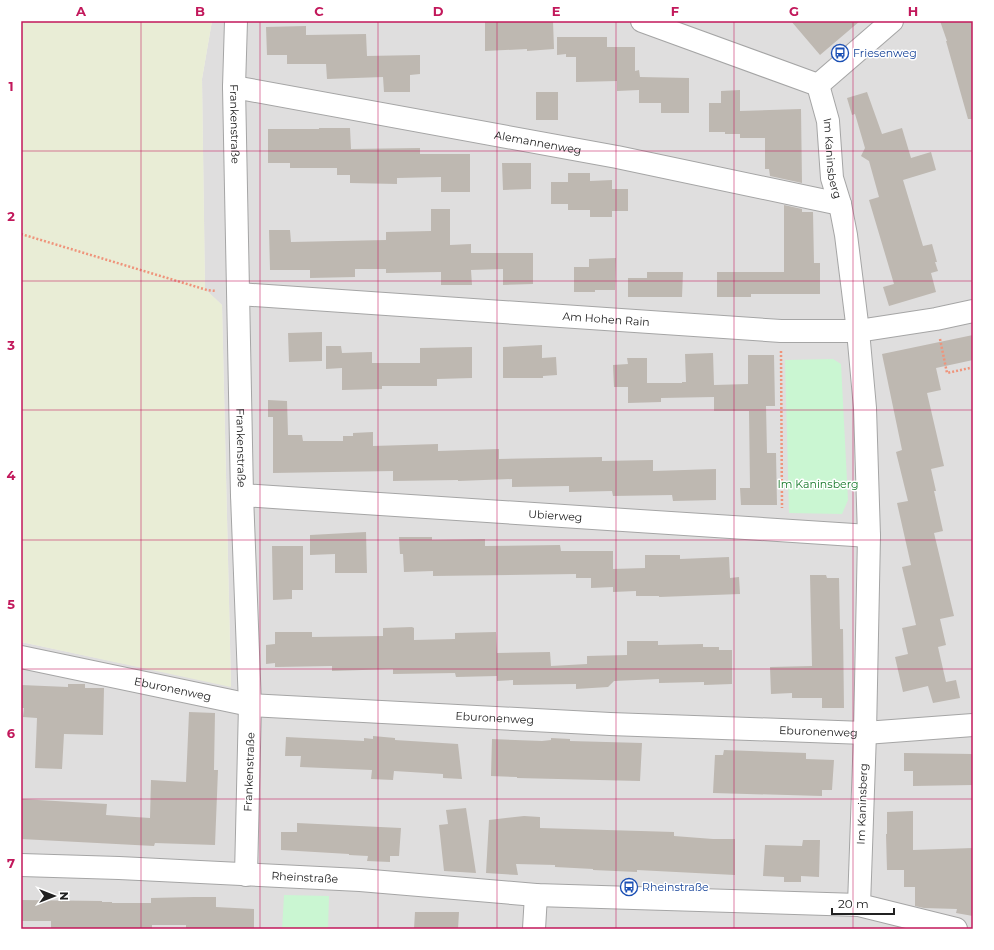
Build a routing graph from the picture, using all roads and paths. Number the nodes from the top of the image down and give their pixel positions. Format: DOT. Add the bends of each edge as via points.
graph roads {
  1 [pos="236,21"];
  2 [pos="642,21"];
  3 [pos="892,21"];
  4 [pos="818,85"];
  5 [pos="234,87"];
  6 [pos="840,204"];
  7 [pos="21,234"];
  8 [pos="239,294"];
  9 [pos="973,311"];
  10 [pos="936,319"];
  11 [pos="781,331"];
  12 [pos="858,331"];
  13 [pos="970,368"];
  14 [pos="242,495"];
  15 [pos="782,507"];
  16 [pos="869,536"];
  17 [pos="21,657"];
  18 [pos="250,705"];
  19 [pos="973,725"];
  20 [pos="865,732"];
  21 [pos="21,865"];
  22 [pos="246,875"];
  23 [pos="536,895"];
  24 [pos="859,905"];
  25 [pos="949,928"];
  26 [pos="534,929"];
  1 -- 5 [label="street, Frankenstraße"];
  2 -- 4 [label="street"];
  3 -- 4 [label="street"];
  4 -- 6 [label="street, Im Kaninsberg" via="828,121 832,178"];
  5 -- 6 [label="street, Alemannenweg" via="617,157"];
  5 -- 8 [label="street, Frankenstraße"];
  6 -- 12 [label="street, Im Kaninsberg"];
  7 -- 8 [label="path" via="207,290"];
  8 -- 11 [label="street, Am Hohen Rain"];
  8 -- 14 [label="street, Frankenstraße"];
  9 -- 10 [label="street, Am Hohen Rain"];
  10 -- 12 [label="street, Am Hohen Rain"];
  10 -- 13 [label="path" via="947,373"];
  11 -- 12 [label="street, Am Hohen Rain"];
  11 -- 15 [label="path"];
  12 -- 16 [label="street, Im Kaninsberg" via="865,408"];
  14 -- 16 [label="street, Ubierweg"];
  14 -- 18 [label="street, Frankenstraße"];
  16 -- 20 [label="street, Im Kaninsberg"];
  17 -- 18 [label="street, Eburonenweg"];
  18 -- 20 [label="street, Eburonenweg" via="610,724"];
  18 -- 22 [label="street, Frankenstraße"];
  19 -- 20 [label="street, Eburonenweg"];
  20 -- 24 [label="street, Im Kaninsberg"];
  21 -- 22 [label="street, Rheinstraße"];
  22 -- 23 [label="street, Rheinstraße" via="360,880"];
  23 -- 24 [label="street, Rheinstraße"];
  23 -- 26 [label="street"];
  24 -- 25 [label="street, Rheinstraße"];
}
